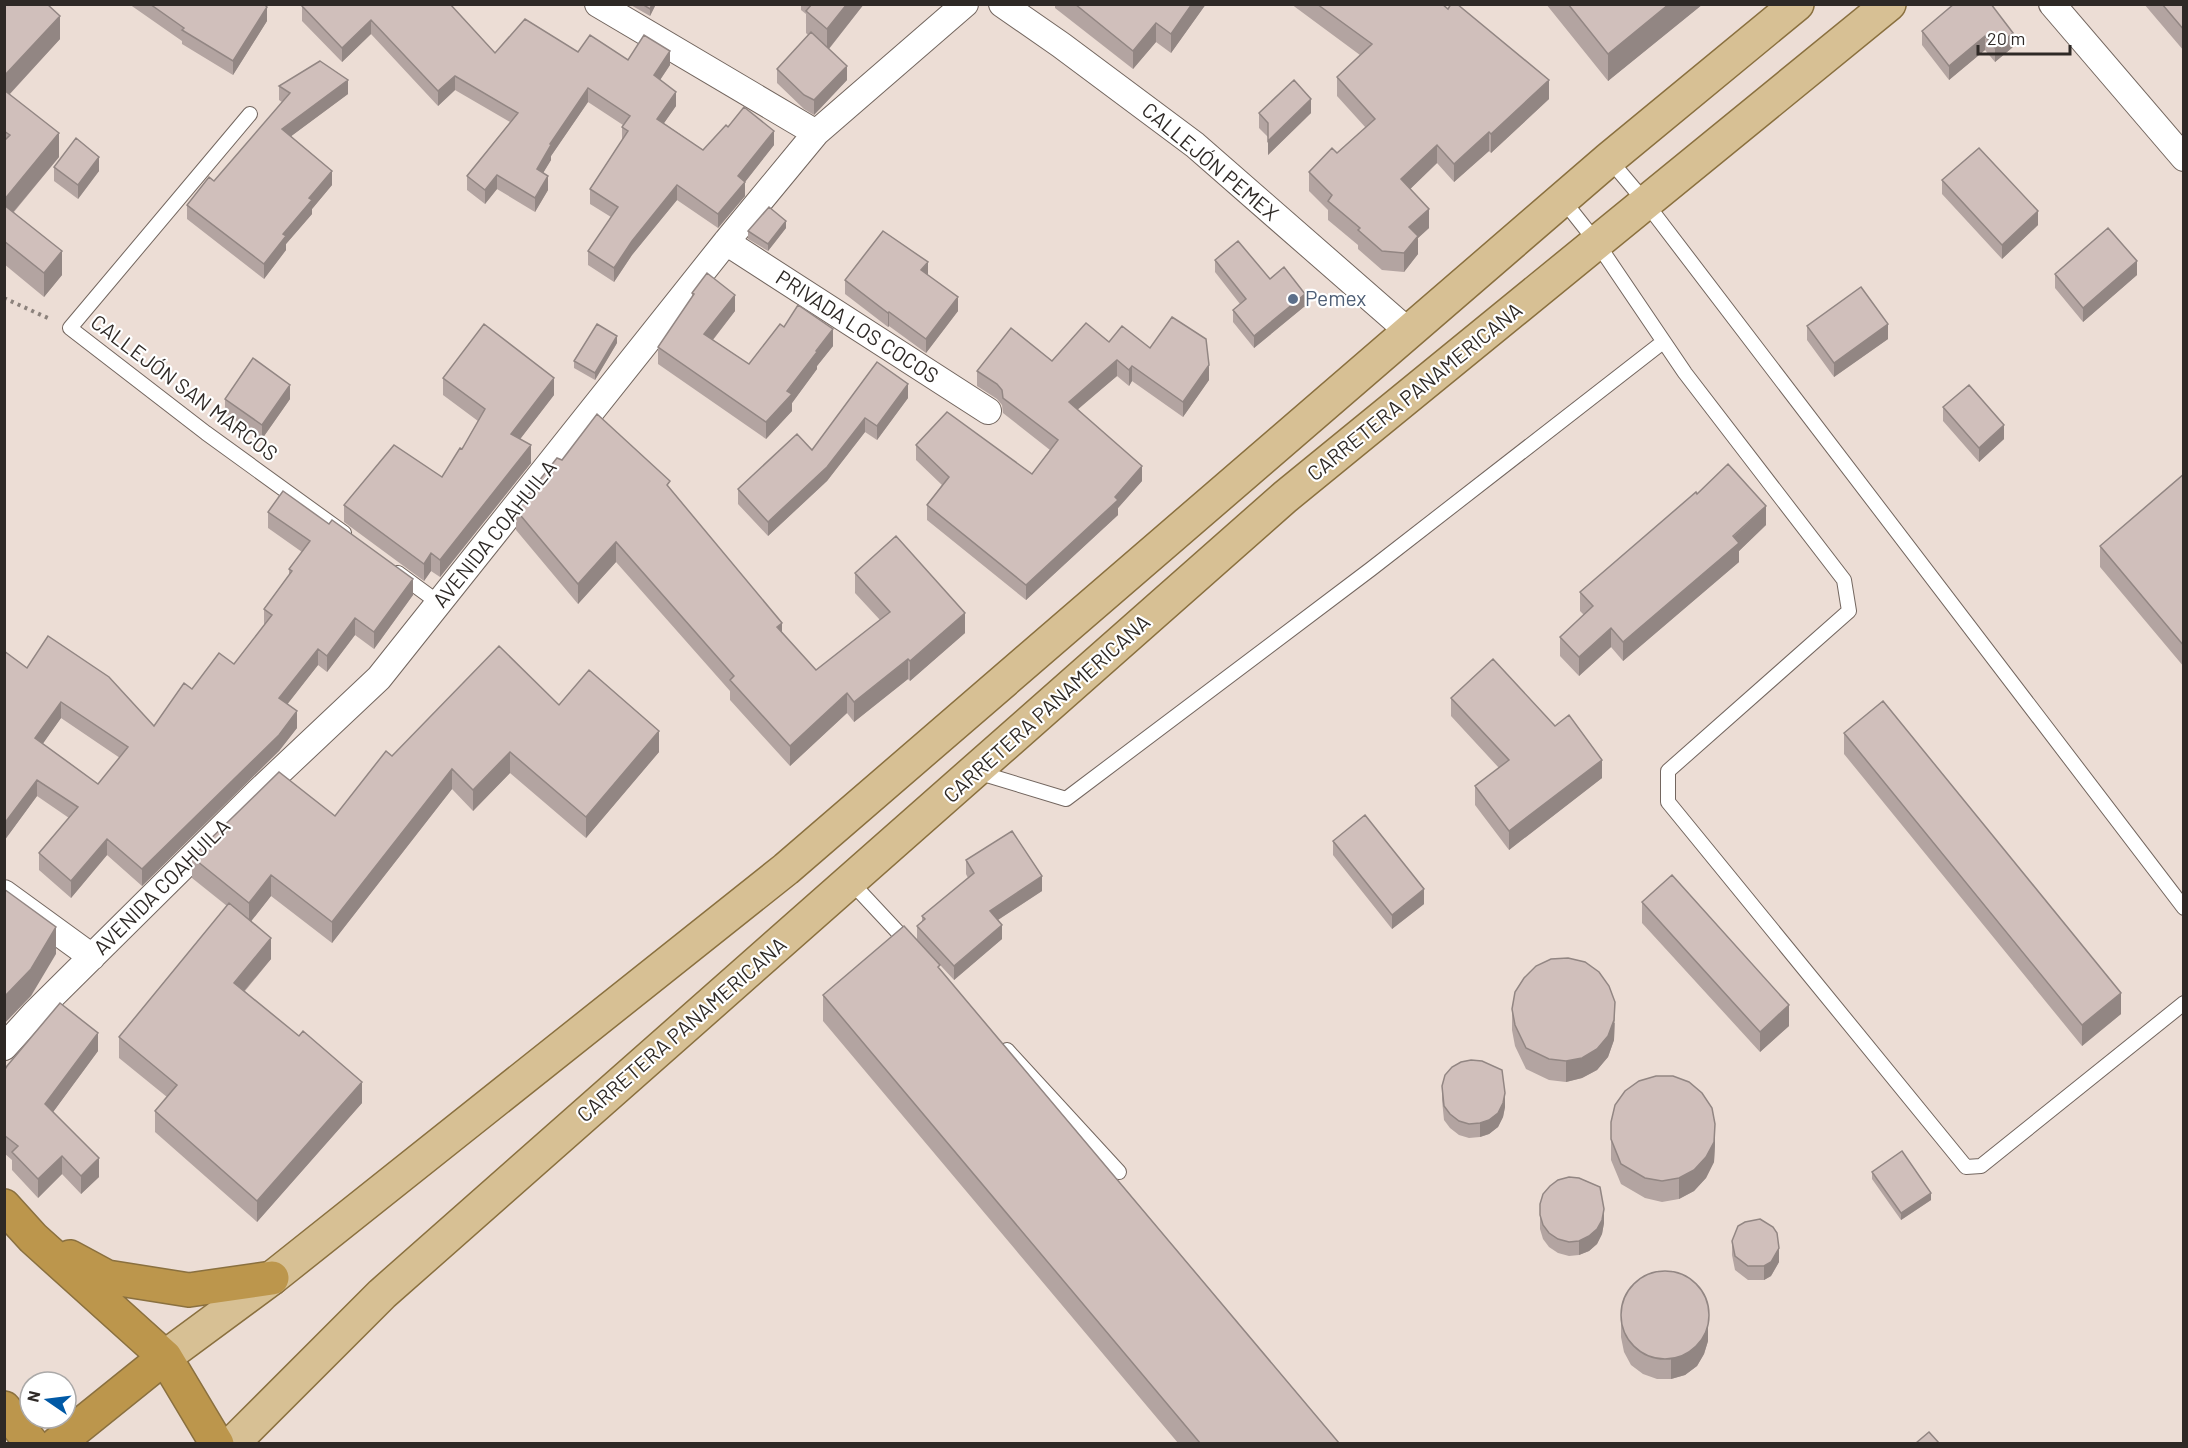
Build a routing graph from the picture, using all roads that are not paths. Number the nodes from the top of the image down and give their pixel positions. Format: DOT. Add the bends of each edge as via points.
graph roads {
  1 [pos="598,4"];
  2 [pos="964,4"];
  3 [pos="1002,4"];
  4 [pos="1797,4"];
  5 [pos="1889,4"];
  6 [pos="2052,4"];
  7 [pos="250,114"];
  8 [pos="816,134"];
  9 [pos="2184,158"];
  10 [pos="1609,159"];
  11 [pos="1563,200"];
  12 [pos="1646,203"];
  13 [pos="726,242"];
  14 [pos="1597,243"];
  15 [pos="1409,332"];
  16 [pos="1663,342"];
  17 [pos="988,411"];
  18 [pos="355,542"];
  19 [pos="383,562"];
  20 [pos="439,603"];
  21 [pos="976,772"];
  22 [pos="851,882"];
  23 [pos="4,893"];
  24 [pos="2184,908"];
  25 [pos="916,952"];
  26 [pos="92,957"];
  27 [pos="2184,1003"];
  28 [pos="998,1040"];
  29 [pos="4,1047"];
  30 [pos="1119,1172"];
  31 [pos="4,1206"];
  32 [pos="33,1238"];
  33 [pos="272,1278"];
  34 [pos="165,1357"];
  35 [pos="4,1408"];
  36 [pos="32,1443"];
  37 [pos="57,1443"];
  38 [pos="217,1443"];
  39 [pos="232,1443"];
  1 -- 8 [label="street"];
  2 -- 8 [label="street, AVENIDA COAHUILA"];
  3 -- 15 [label="street, CALLEJÓN PEMEX" via="1195,145"];
  4 -- 10 [label="main road"];
  5 -- 12 [label="main road, CARRETERA PANAMERICANA"];
  6 -- 9 [label="street"];
  7 -- 18 [label="lane, CALLEJÓN SAN MARCOS" via="70,328"];
  8 -- 13 [label="street, AVENIDA COAHUILA"];
  10 -- 11 [label="main road"];
  10 -- 12 [label="lane"];
  11 -- 14 [label="lane"];
  11 -- 15 [label="main road"];
  12 -- 14 [label="main road, CARRETERA PANAMERICANA"];
  12 -- 24 [label="lane"];
  13 -- 17 [label="street, PRIVADA LOS COCOS"];
  13 -- 20 [label="street, AVENIDA COAHUILA"];
  14 -- 16 [label="lane"];
  14 -- 21 [label="main road, CARRETERA PANAMERICANA" via="1286,497"];
  15 -- 33 [label="main road" via="786,869"];
  16 -- 21 [label="lane" via="1371,569 1066,798"];
  16 -- 27 [label="lane" via="1844,580 1849,611 1668,771 1668,802 1966,1167 1980,1166"];
  19 -- 20 [label="lane"];
  20 -- 26 [label="street, AVENIDA COAHUILA" via="379,678"];
  21 -- 22 [label="main road, CARRETERA PANAMERICANA"];
  22 -- 25 [label="lane"];
  22 -- 39 [label="main road, CARRETERA PANAMERICANA" via="382,1294"];
  23 -- 26 [label="street"];
  26 -- 29 [label="street, AVENIDA COAHUILA"];
  28 -- 30 [label="lane"];
  31 -- 32 [label="highway"];
  32 -- 33 [label="highway" via="107,1276 189,1290"];
  32 -- 34 [label="highway"];
  33 -- 34 [label="main road"];
  34 -- 37 [label="highway"];
  34 -- 38 [label="highway"];
  35 -- 36 [label="highway"];
}
